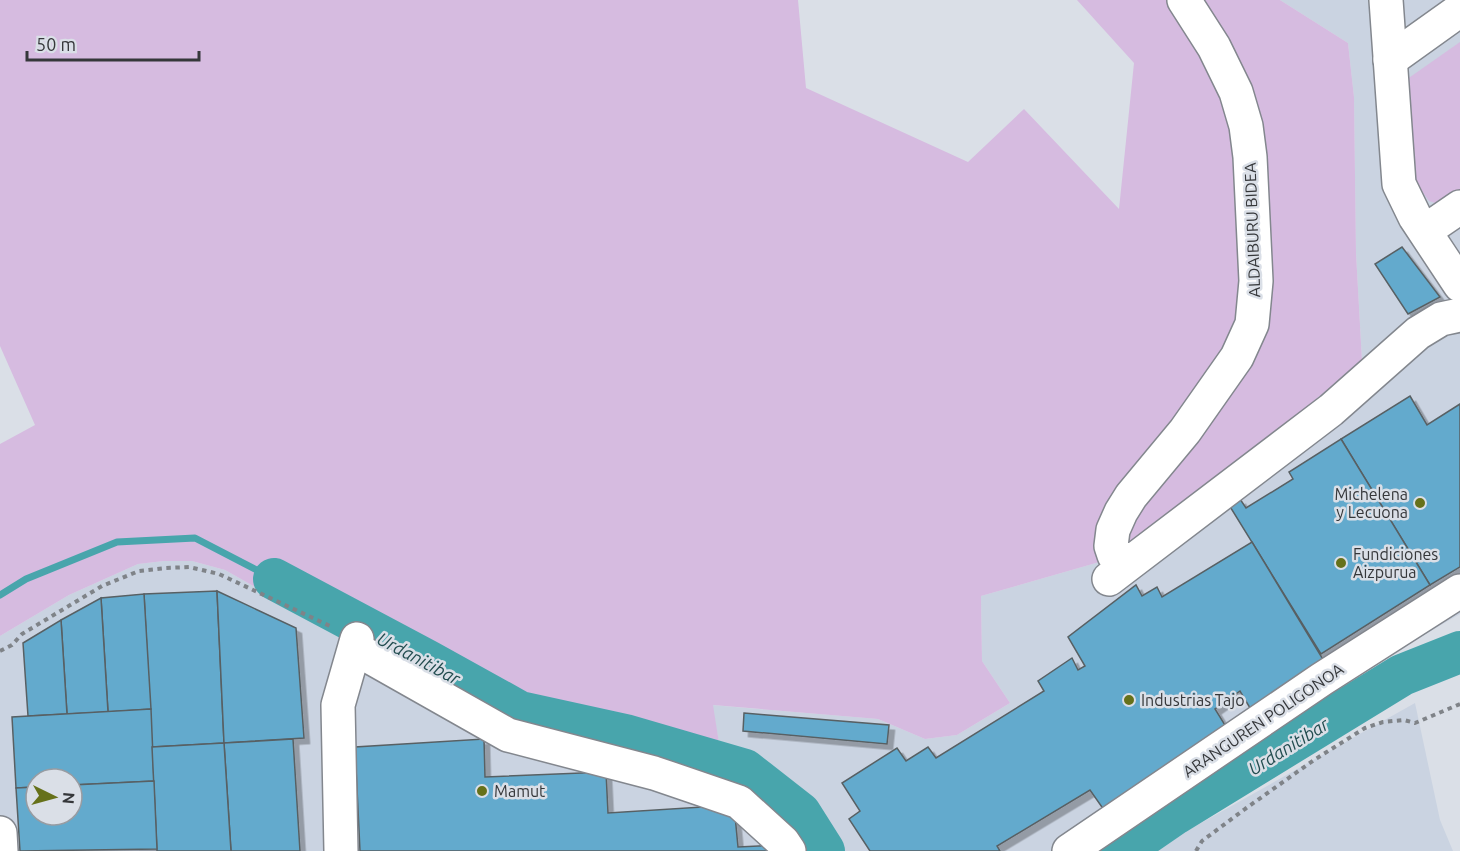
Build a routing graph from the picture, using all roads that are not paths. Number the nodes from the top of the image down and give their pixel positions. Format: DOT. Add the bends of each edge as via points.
graph roads {
  1 [pos="1184,0"];
  2 [pos="1386,0"];
  3 [pos="1460,10"];
  4 [pos="1390,60"];
  5 [pos="1460,207"];
  6 [pos="1425,231"];
  7 [pos="1460,285"];
  8 [pos="1460,315"];
  9 [pos="1460,591"];
  10 [pos="0,833"];
  11 [pos="1,851"];
  12 [pos="341,851"];
  13 [pos="789,851"];
  14 [pos="1069,851"];
  1 -- 8 [label="street, ALDAIBURU BIDEA" via="1232,83 1246,126 1256,281 1252,324 1237,357 1121,512 1111,546 1114,555 1121,559 1121,570 1331,411 1418,333 1441,319"];
  2 -- 4 [label="street"];
  3 -- 4 [label="street"];
  4 -- 6 [label="street" via="1399,184"];
  5 -- 6 [label="street"];
  6 -- 7 [label="street"];
  9 -- 14 [label="street, ARANGUREN POLIGONOA" via="1322,679"];
  10 -- 11 [label="street"];
  12 -- 13 [label="street" via="338,705 356,644 508,735 654,773 739,802"];
}
